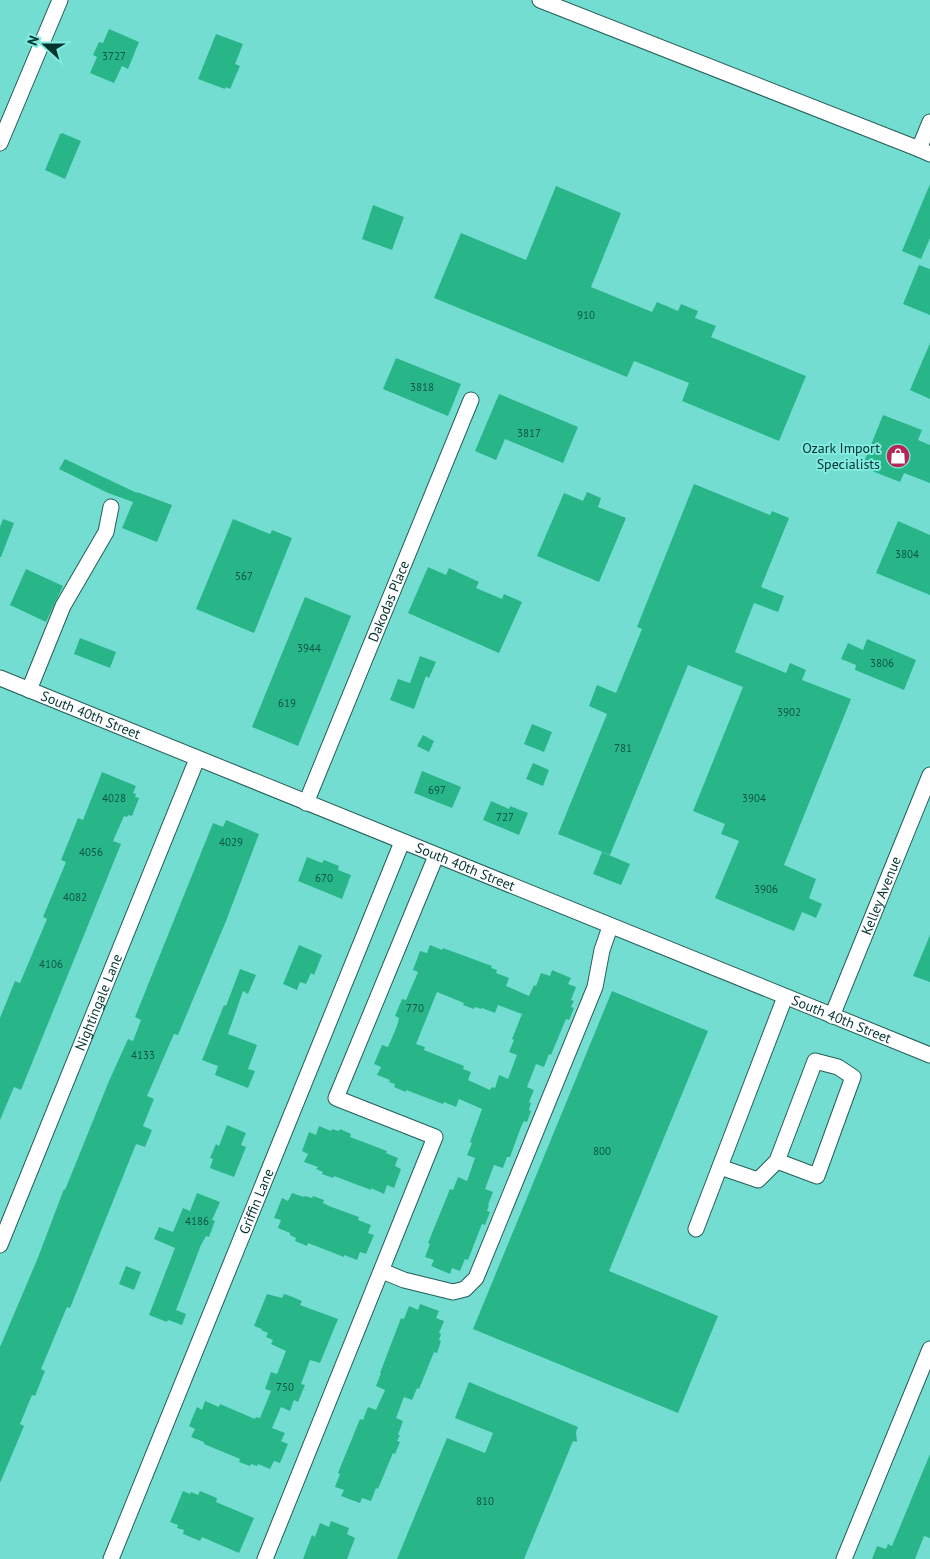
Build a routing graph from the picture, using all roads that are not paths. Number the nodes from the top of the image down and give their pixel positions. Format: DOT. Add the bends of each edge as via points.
graph roads {
  1 [pos="60,0"];
  2 [pos="540,0"];
  3 [pos="930,122"];
  4 [pos="0,143"];
  5 [pos="924,151"];
  6 [pos="472,400"];
  7 [pos="111,507"];
  8 [pos="0,678"];
  9 [pos="29,690"];
  10 [pos="197,759"];
  11 [pos="930,775"];
  12 [pos="306,803"];
  13 [pos="402,842"];
  14 [pos="436,856"];
  15 [pos="610,927"];
  16 [pos="785,997"];
  17 [pos="832,1016"];
  18 [pos="930,1055"];
  19 [pos="777,1160"];
  20 [pos="720,1167"];
  21 [pos="696,1229"];
  22 [pos="0,1245"];
  23 [pos="382,1271"];
  24 [pos="929,1356"];
  25 [pos="111,1559"];
  26 [pos="266,1559"];
  27 [pos="844,1559"];
  1 -- 4 [label="street"];
  2 -- 5 [label="street"];
  3 -- 5 [label="street"];
  6 -- 12 [label="street, Dakodas Place"];
  7 -- 9 [label="street" via="106,532 63,606"];
  8 -- 9 [label="street, South 40th Street"];
  9 -- 10 [label="street, South 40th Street"];
  10 -- 12 [label="street, South 40th Street"];
  10 -- 22 [label="street, Nightingale Lane"];
  11 -- 17 [label="street, Kelley Avenue"];
  12 -- 13 [label="street, South 40th Street"];
  13 -- 14 [label="street, South 40th Street"];
  13 -- 25 [label="street, Griffin Lane"];
  14 -- 15 [label="street, South 40th Street"];
  14 -- 23 [label="street" via="336,1098 436,1137"];
  15 -- 16 [label="street, South 40th Street"];
  15 -- 23 [label="street" via="595,987 476,1278 466,1289 453,1292"];
  16 -- 17 [label="street, South 40th Street"];
  16 -- 20 [label="street"];
  17 -- 18 [label="street, South 40th Street"];
  19 -- 19 [label="street" via="817,1176 853,1077 838,1067 815,1061"];
  19 -- 20 [label="street" via="758,1180"];
  20 -- 21 [label="street"];
  23 -- 26 [label="street"];
  24 -- 27 [label="street"];
}
